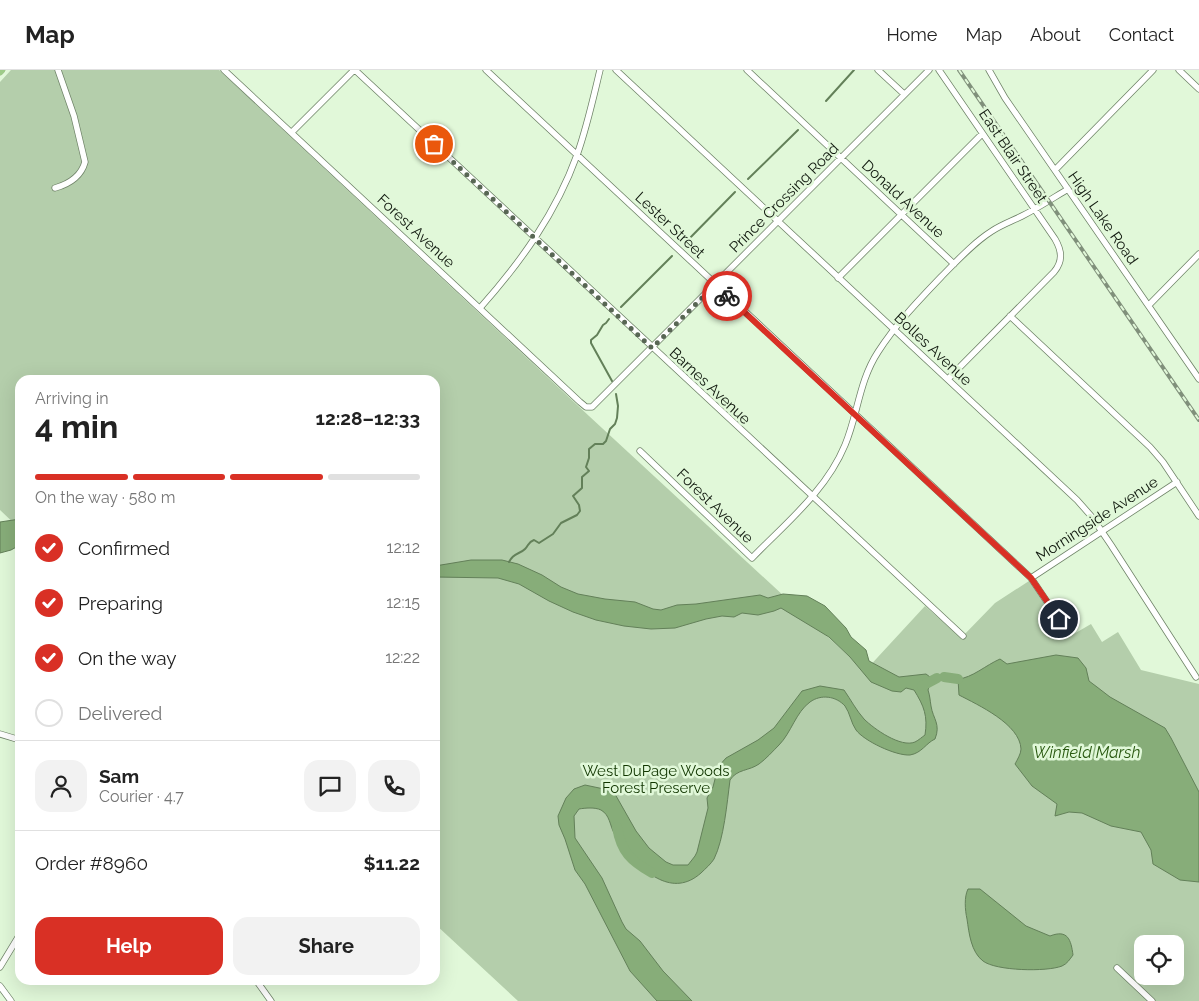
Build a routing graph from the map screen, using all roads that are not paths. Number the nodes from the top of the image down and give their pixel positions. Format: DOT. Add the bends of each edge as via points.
graph roads {
  1 [pos="58,70"];
  2 [pos="354,70"];
  3 [pos="486,70"];
  4 [pos="600,70"];
  5 [pos="616,70"];
  6 [pos="748,70"];
  7 [pos="878,70"];
  8 [pos="930,70"];
  9 [pos="939,70"];
  10 [pos="989,70"];
  11 [pos="1153,70"];
  12 [pos="1179,70"];
  13 [pos="227,71"];
  14 [pos="1199,89"];
  15 [pos="904,94"];
  16 [pos="292,132"];
  17 [pos="982,134"];
  18 [pos="577,155"];
  19 [pos="842,158"];
  20 [pos="1055,170"];
  21 [pos="55,188"];
  22 [pos="1068,189"];
  23 [pos="1034,209"];
  24 [pos="902,214"];
  25 [pos="778,222"];
  26 [pos="535,239"];
  27 [pos="1199,254"];
  28 [pos="954,264"];
  29 [pos="838,278"];
  30 [pos="715,285"];
  31 [pos="1149,305"];
  32 [pos="480,308"];
  33 [pos="1010,316"];
  34 [pos="894,329"];
  35 [pos="652,348"];
  36 [pos="948,379"];
  37 [pos="1199,379"];
  38 [pos="592,407"];
  39 [pos="854,414"];
  40 [pos="640,451"];
  41 [pos="1177,482"];
  42 [pos="811,497"];
  43 [pos="1199,516"];
  44 [pos="1102,531"];
  45 [pos="1031,578"];
  46 [pos="1068,633"];
  47 [pos="963,636"];
  48 [pos="1196,677"];
  49 [pos="0,734"];
  50 [pos="15,738"];
  51 [pos="15,942"];
  52 [pos="0,967"];
  53 [pos="1117,968"];
  54 [pos="260,985"];
  55 [pos="0,986"];
  56 [pos="11,1001"];
  57 [pos="271,1001"];
  58 [pos="1152,1001"];
  1 -- 21 [label="street" via="85,162 68,184"];
  2 -- 16 [label="street"];
  2 -- 26 [label="street, Barnes Avenue"];
  3 -- 18 [label="street, Lester Street"];
  4 -- 18 [label="street"];
  5 -- 25 [label="street, Bolles Avenue"];
  6 -- 19 [label="street, Donald Avenue"];
  7 -- 15 [label="street"];
  8 -- 15 [label="street, Prince Crossing Road"];
  9 -- 17 [label="street, East Blair Street"];
  10 -- 20 [label="street, High Lake Road"];
  11 -- 20 [label="street"];
  12 -- 14 [label="street"];
  13 -- 16 [label="street, Forest Avenue"];
  15 -- 19 [label="street, Prince Crossing Road"];
  16 -- 32 [label="street, Forest Avenue"];
  17 -- 23 [label="street, East Blair Street"];
  17 -- 24 [label="street"];
  18 -- 26 [label="street" via="558,199"];
  18 -- 30 [label="street, Lester Street"];
  19 -- 24 [label="street, Donald Avenue"];
  19 -- 25 [label="street, Prince Crossing Road"];
  20 -- 22 [label="street, High Lake Road"];
  22 -- 23 [label="street"];
  22 -- 31 [label="street, High Lake Road"];
  23 -- 28 [label="street" via="991,232"];
  23 -- 33 [label="street, East Blair Street" via="1058,243 1061,263"];
  24 -- 28 [label="street, Donald Avenue"];
  24 -- 29 [label="street"];
  25 -- 29 [label="street, Bolles Avenue"];
  25 -- 30 [label="street, Prince Crossing Road"];
  26 -- 32 [label="street"];
  26 -- 35 [label="street, Barnes Avenue"];
  27 -- 31 [label="street"];
  28 -- 34 [label="street"];
  29 -- 34 [label="street, Bolles Avenue"];
  30 -- 35 [label="street, Prince Crossing Road"];
  30 -- 39 [label="street, Lester Street"];
  31 -- 37 [label="street, High Lake Road"];
  32 -- 38 [label="street, Forest Avenue" via="580,402"];
  33 -- 36 [label="street"];
  33 -- 41 [label="street" via="1133,430"];
  34 -- 36 [label="street, Bolles Avenue"];
  34 -- 39 [label="street" via="869,368"];
  35 -- 38 [label="street, Prince Crossing Road"];
  35 -- 42 [label="street, Barnes Avenue"];
  36 -- 44 [label="street, Bolles Avenue" via="1077,500"];
  39 -- 42 [label="street" via="838,460"];
  39 -- 45 [label="street, Lester Street"];
  40 -- 42 [label="street, Forest Avenue" via="752,558"];
  41 -- 43 [label="street"];
  41 -- 44 [label="street, Morningside Avenue"];
  42 -- 47 [label="street, Barnes Avenue"];
  44 -- 45 [label="street, Morningside Avenue"];
  44 -- 48 [label="street, Bolles Avenue"];
  45 -- 46 [label="street, Lester Street"];
  49 -- 50 [label="street"];
  51 -- 52 [label="street"];
  53 -- 58 [label="street"];
  54 -- 57 [label="street"];
  55 -- 56 [label="street"];
}
